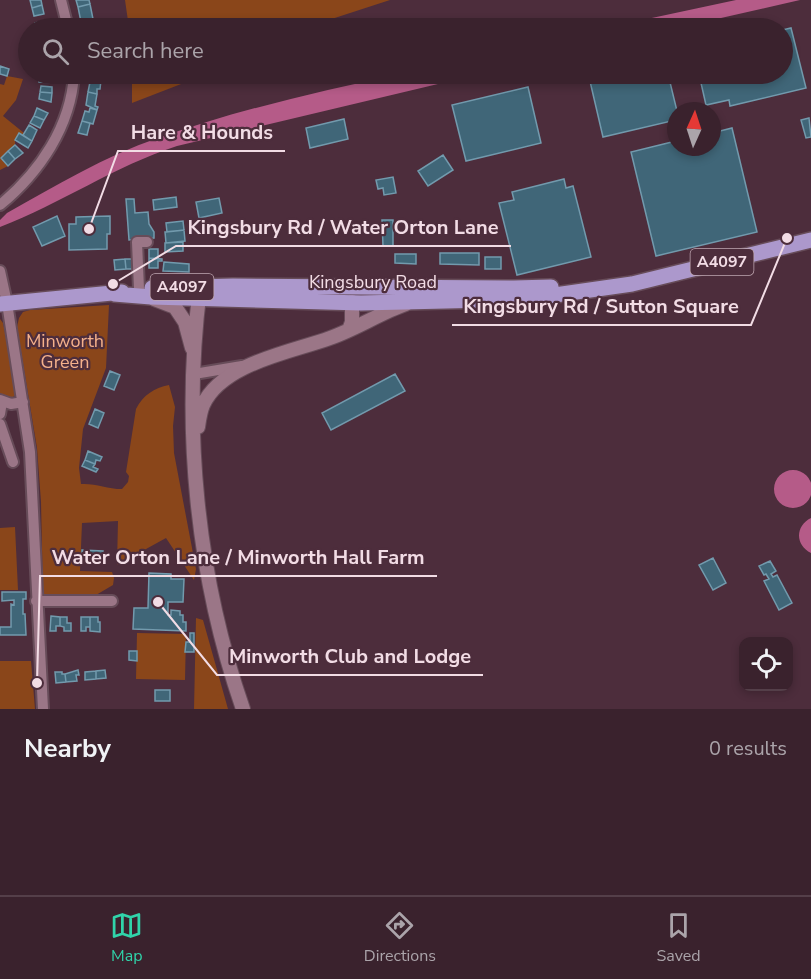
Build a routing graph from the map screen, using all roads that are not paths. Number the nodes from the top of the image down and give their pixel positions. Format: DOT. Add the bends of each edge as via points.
graph roads {
  1 [pos="61,0"];
  2 [pos="66,18"];
  3 [pos="73,84"];
  4 [pos="0,205"];
  5 [pos="811,240"];
  6 [pos="147,242"];
  7 [pos="0,271"];
  8 [pos="632,284"];
  9 [pos="251,286"];
  10 [pos="390,286"];
  11 [pos="199,292"];
  12 [pos="145,293"];
  13 [pos="527,299"];
  14 [pos="352,302"];
  15 [pos="372,302"];
  16 [pos="413,302"];
  17 [pos="4,303"];
  18 [pos="349,330"];
  19 [pos="194,356"];
  20 [pos="248,365"];
  21 [pos="222,369"];
  22 [pos="194,374"];
  23 [pos="1,401"];
  24 [pos="23,402"];
  25 [pos="0,414"];
  26 [pos="0,424"];
  27 [pos="194,444"];
  28 [pos="13,462"];
  29 [pos="36,601"];
  30 [pos="112,601"];
  31 [pos="43,709"];
  32 [pos="243,709"];
  1 -- 2 [label="street"];
  3 -- 4 [label="street" via="61,128 42,160"];
  5 -- 8 [label="main road, Kingsbury Road / A4097"];
  6 -- 12 [label="street" via="137,242"];
  7 -- 17 [label="street"];
  8 -- 10 [label="main road, Kingsbury Road / A4097" via="514,288"];
  8 -- 13 [label="main road, Kingsbury Road / A4097"];
  9 -- 10 [label="main road, Kingsbury Road / A4097"];
  9 -- 11 [label="main road, Kingsbury Road / A4097"];
  9 -- 14 [label="main road" via="278,293 340,294"];
  10 -- 13 [label="main road" via="392,294"];
  10 -- 15 [label="main road"];
  11 -- 12 [label="main road, Kingsbury Road / A4097"];
  11 -- 14 [label="main road, Kingsbury Road / A4097"];
  11 -- 19 [label="street"];
  12 -- 17 [label="main road, Kingsbury Road / A4097"];
  12 -- 19 [label="street" via="175,307 185,322"];
  13 -- 16 [label="main road, Kingsbury Road / A4097"];
  14 -- 15 [label="main road, Kingsbury Road / A4097"];
  14 -- 18 [label="street"];
  15 -- 16 [label="main road, Kingsbury Road / A4097"];
  16 -- 18 [label="street"];
  17 -- 24 [label="street"];
  18 -- 20 [label="street"];
  19 -- 21 [label="street"];
  19 -- 22 [label="street"];
  20 -- 21 [label="street"];
  20 -- 27 [label="street" via="211,393 203,406"];
  21 -- 22 [label="street"];
  22 -- 27 [label="street"];
  23 -- 24 [label="street"];
  23 -- 25 [label="street"];
  24 -- 29 [label="street" via="33,502"];
  26 -- 28 [label="street"];
  27 -- 32 [label="street" via="198,504 212,591 227,662"];
  29 -- 30 [label="street"];
  29 -- 31 [label="street"];
}
